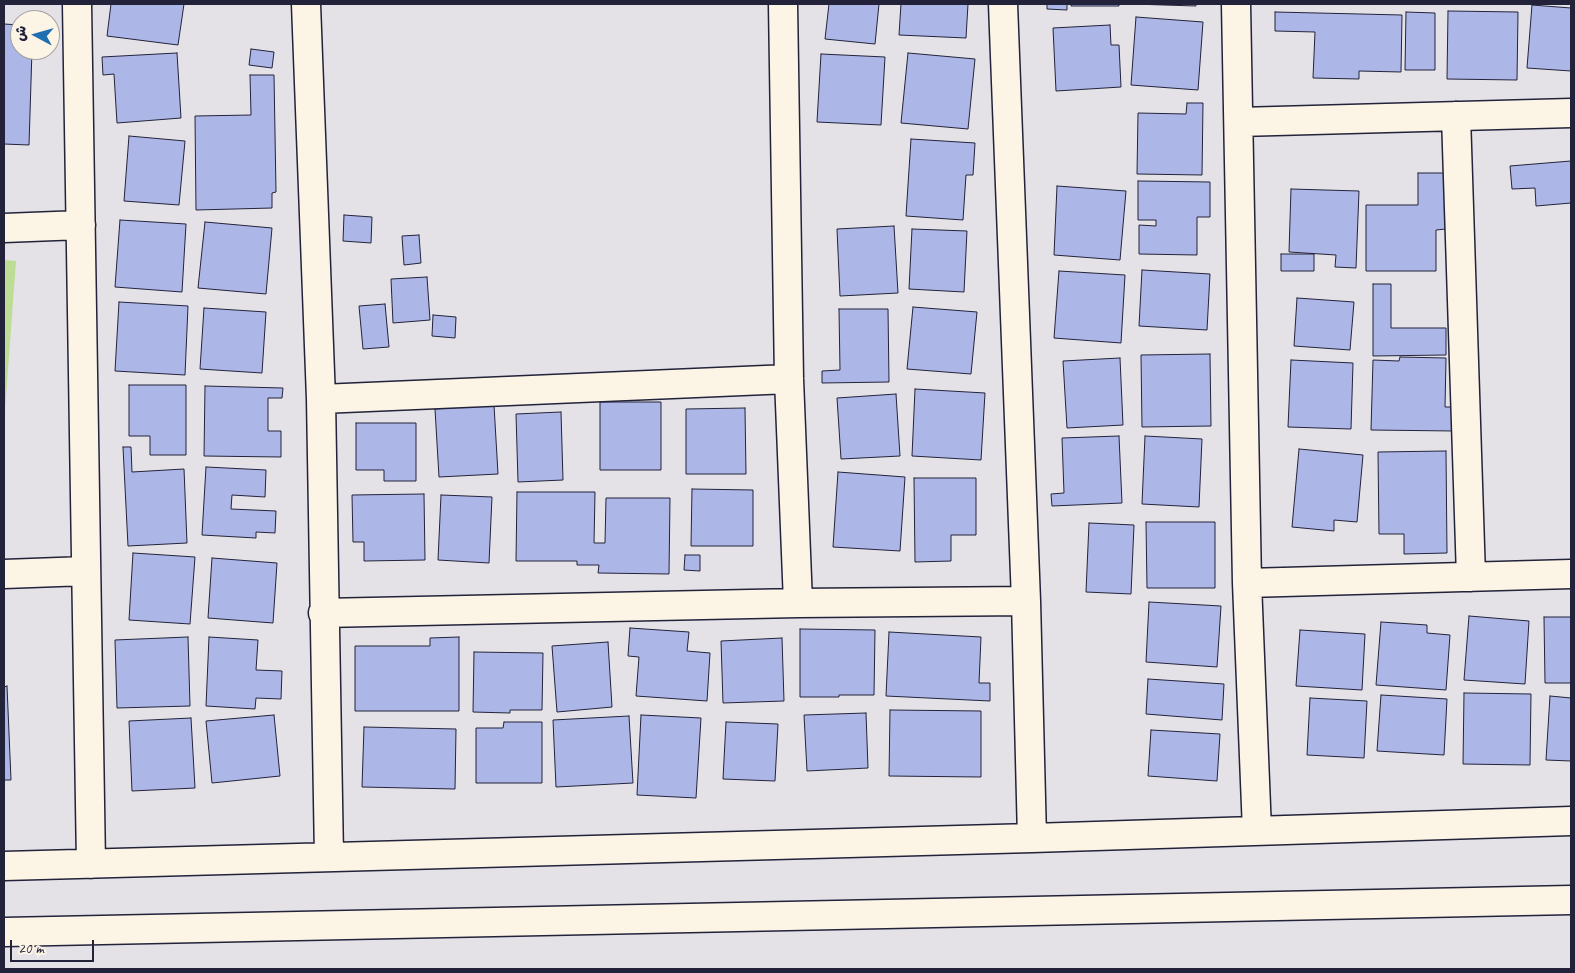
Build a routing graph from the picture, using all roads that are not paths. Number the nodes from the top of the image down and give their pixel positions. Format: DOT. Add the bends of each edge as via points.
graph roads {
  1 [pos="77,4"];
  2 [pos="306,4"];
  3 [pos="783,4"];
  4 [pos="1003,4"];
  5 [pos="1236,4"];
  6 [pos="1571,113"];
  7 [pos="1456,116"];
  8 [pos="1239,122"];
  9 [pos="81,225"];
  10 [pos="4,228"];
  11 [pos="789,379"];
  12 [pos="321,399"];
  13 [pos="86,571"];
  14 [pos="4,574"];
  15 [pos="1571,574"];
  16 [pos="1471,577"];
  17 [pos="1247,583"];
  18 [pos="1026,601"];
  19 [pos="798,603"];
  20 [pos="323,613"];
  21 [pos="1571,821"];
  22 [pos="1258,831"];
  23 [pos="1032,838"];
  24 [pos="329,857"];
  25 [pos="91,864"];
  26 [pos="4,866"];
  27 [pos="1571,900"];
  28 [pos="4,932"];
  1 -- 9 [label="street"];
  2 -- 12 [label="street"];
  3 -- 11 [label="street"];
  4 -- 18 [label="street"];
  5 -- 8 [label="street"];
  6 -- 7 [label="street"];
  7 -- 8 [label="street"];
  7 -- 16 [label="street"];
  8 -- 17 [label="street"];
  9 -- 10 [label="street"];
  9 -- 13 [label="street"];
  11 -- 12 [label="street"];
  11 -- 19 [label="street"];
  12 -- 20 [label="street"];
  13 -- 14 [label="street"];
  13 -- 25 [label="street"];
  15 -- 16 [label="street"];
  16 -- 17 [label="street"];
  17 -- 22 [label="street"];
  18 -- 19 [label="street"];
  18 -- 23 [label="street"];
  19 -- 20 [label="street"];
  20 -- 24 [label="street"];
  21 -- 22 [label="street"];
  22 -- 23 [label="street"];
  23 -- 24 [label="street"];
  24 -- 25 [label="street"];
  25 -- 26 [label="street"];
  27 -- 28 [label="street"];
}
